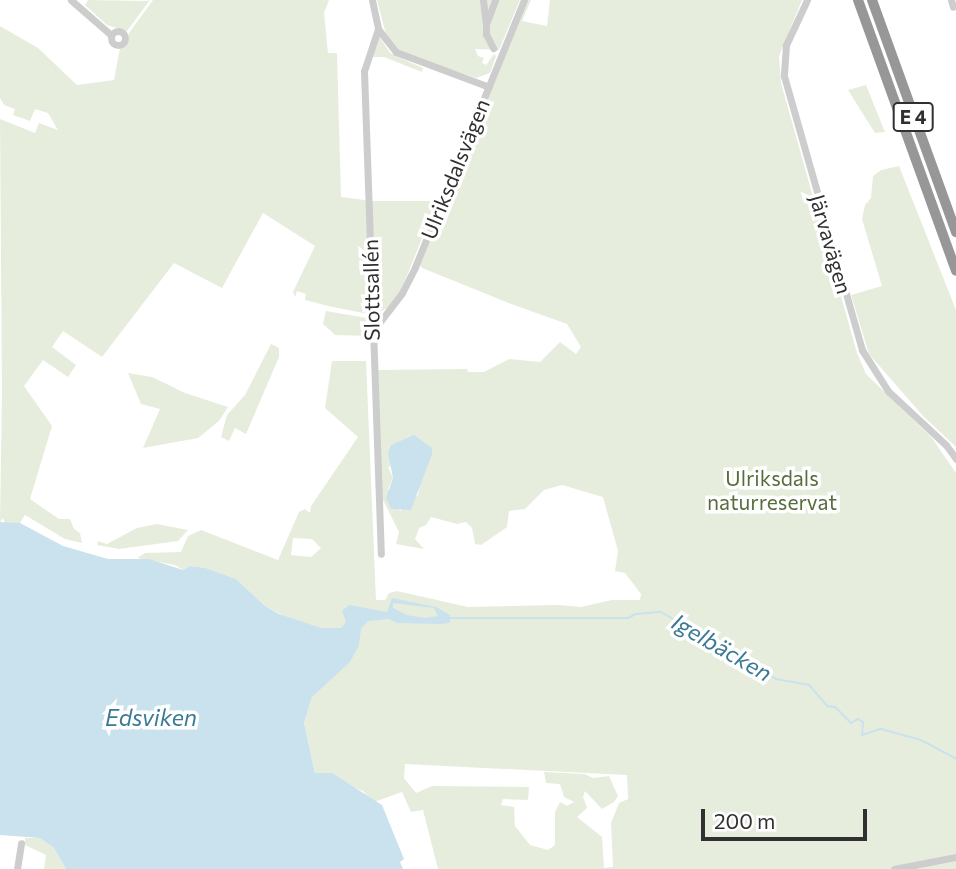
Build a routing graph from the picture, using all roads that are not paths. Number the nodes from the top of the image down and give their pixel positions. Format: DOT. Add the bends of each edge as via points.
graph roads {
  1 [pos="71,0"];
  2 [pos="372,0"];
  3 [pos="483,0"];
  4 [pos="495,0"];
  5 [pos="524,0"];
  6 [pos="807,0"];
  7 [pos="857,0"];
  8 [pos="872,0"];
  9 [pos="486,24"];
  10 [pos="378,29"];
  11 [pos="111,35"];
  12 [pos="493,48"];
  13 [pos="489,86"];
  14 [pos="956,232"];
  15 [pos="956,271"];
  16 [pos="373,331"];
  17 [pos="956,459"];
  18 [pos="381,554"];
  19 [pos="21,843"];
  20 [pos="956,857"];
  21 [pos="17,869"];
  22 [pos="894,869"];
  1 -- 11 [label="street"];
  2 -- 10 [label="street"];
  3 -- 9 [label="street"];
  4 -- 9 [label="street"];
  5 -- 13 [label="street, Ulriksdalsvägen"];
  6 -- 17 [label="street, Järvavägen" via="786,45 784,76 858,338 888,391"];
  7 -- 15 [label="highway, E 4"];
  8 -- 14 [label="highway, E 4"];
  9 -- 12 [label="street"];
  10 -- 13 [label="street" via="388,44 407,58"];
  10 -- 16 [label="street, Slottsallén" via="364,71"];
  13 -- 16 [label="street, Ulriksdalsvägen" via="415,267"];
  16 -- 18 [label="street, Slottsallén"];
  19 -- 21 [label="street"];
  20 -- 22 [label="street"];
}
